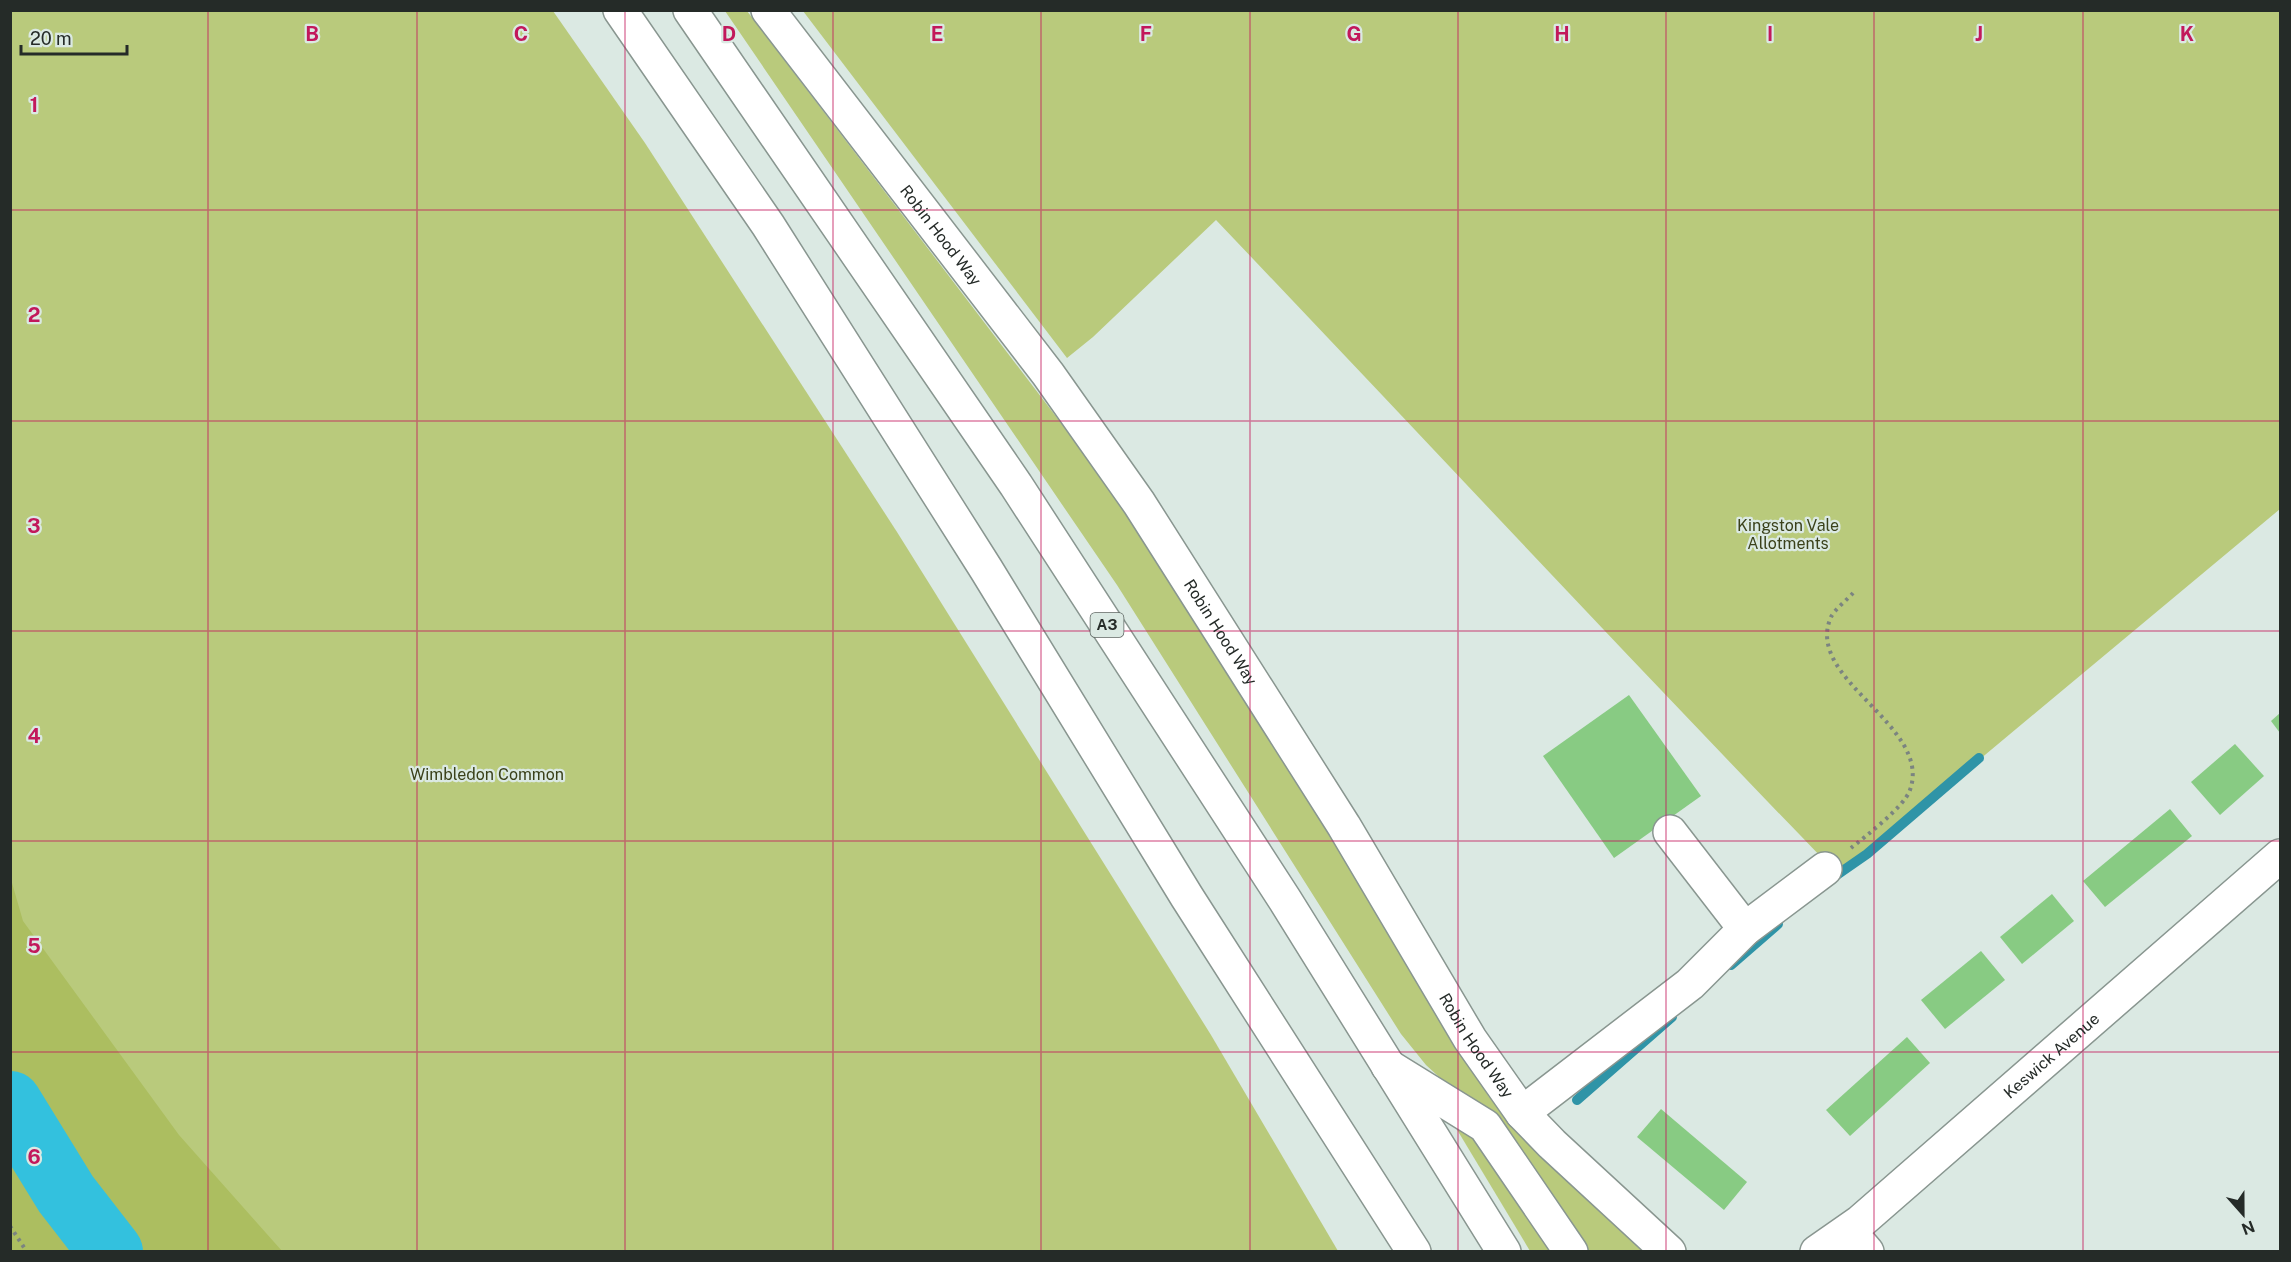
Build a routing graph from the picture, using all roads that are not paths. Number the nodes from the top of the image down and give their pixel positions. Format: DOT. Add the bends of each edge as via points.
graph roads {
  1 [pos="620,10"];
  2 [pos="690,10"];
  3 [pos="768,10"];
  4 [pos="1670,832"];
  5 [pos="2280,856"];
  6 [pos="1825,869"];
  7 [pos="1746,929"];
  8 [pos="1388,1066"];
  9 [pos="1522,1113"];
  10 [pos="1858,1241"];
  11 [pos="1414,1251"];
  12 [pos="1504,1251"];
  13 [pos="1571,1251"];
  14 [pos="1669,1251"];
  15 [pos="1817,1251"];
  1 -- 11 [label="main road" via="768,225 980,559 1186,897"];
  2 -- 8 [label="main road, A3" via="1023,495"];
  3 -- 9 [label="main road, Robin Hood Way" via="1048,374 1139,503 1338,818 1470,1039"];
  4 -- 7 [label="main road"];
  5 -- 10 [label="main road, Keswick Avenue"];
  6 -- 7 [label="main road"];
  7 -- 9 [label="main road" via="1690,984"];
  8 -- 12 [label="main road, A3"];
  8 -- 13 [label="main road" via="1485,1125"];
  9 -- 14 [label="main road, Robin Hood Way"];
  10 -- 15 [label="main road, Keswick Avenue"];
}
